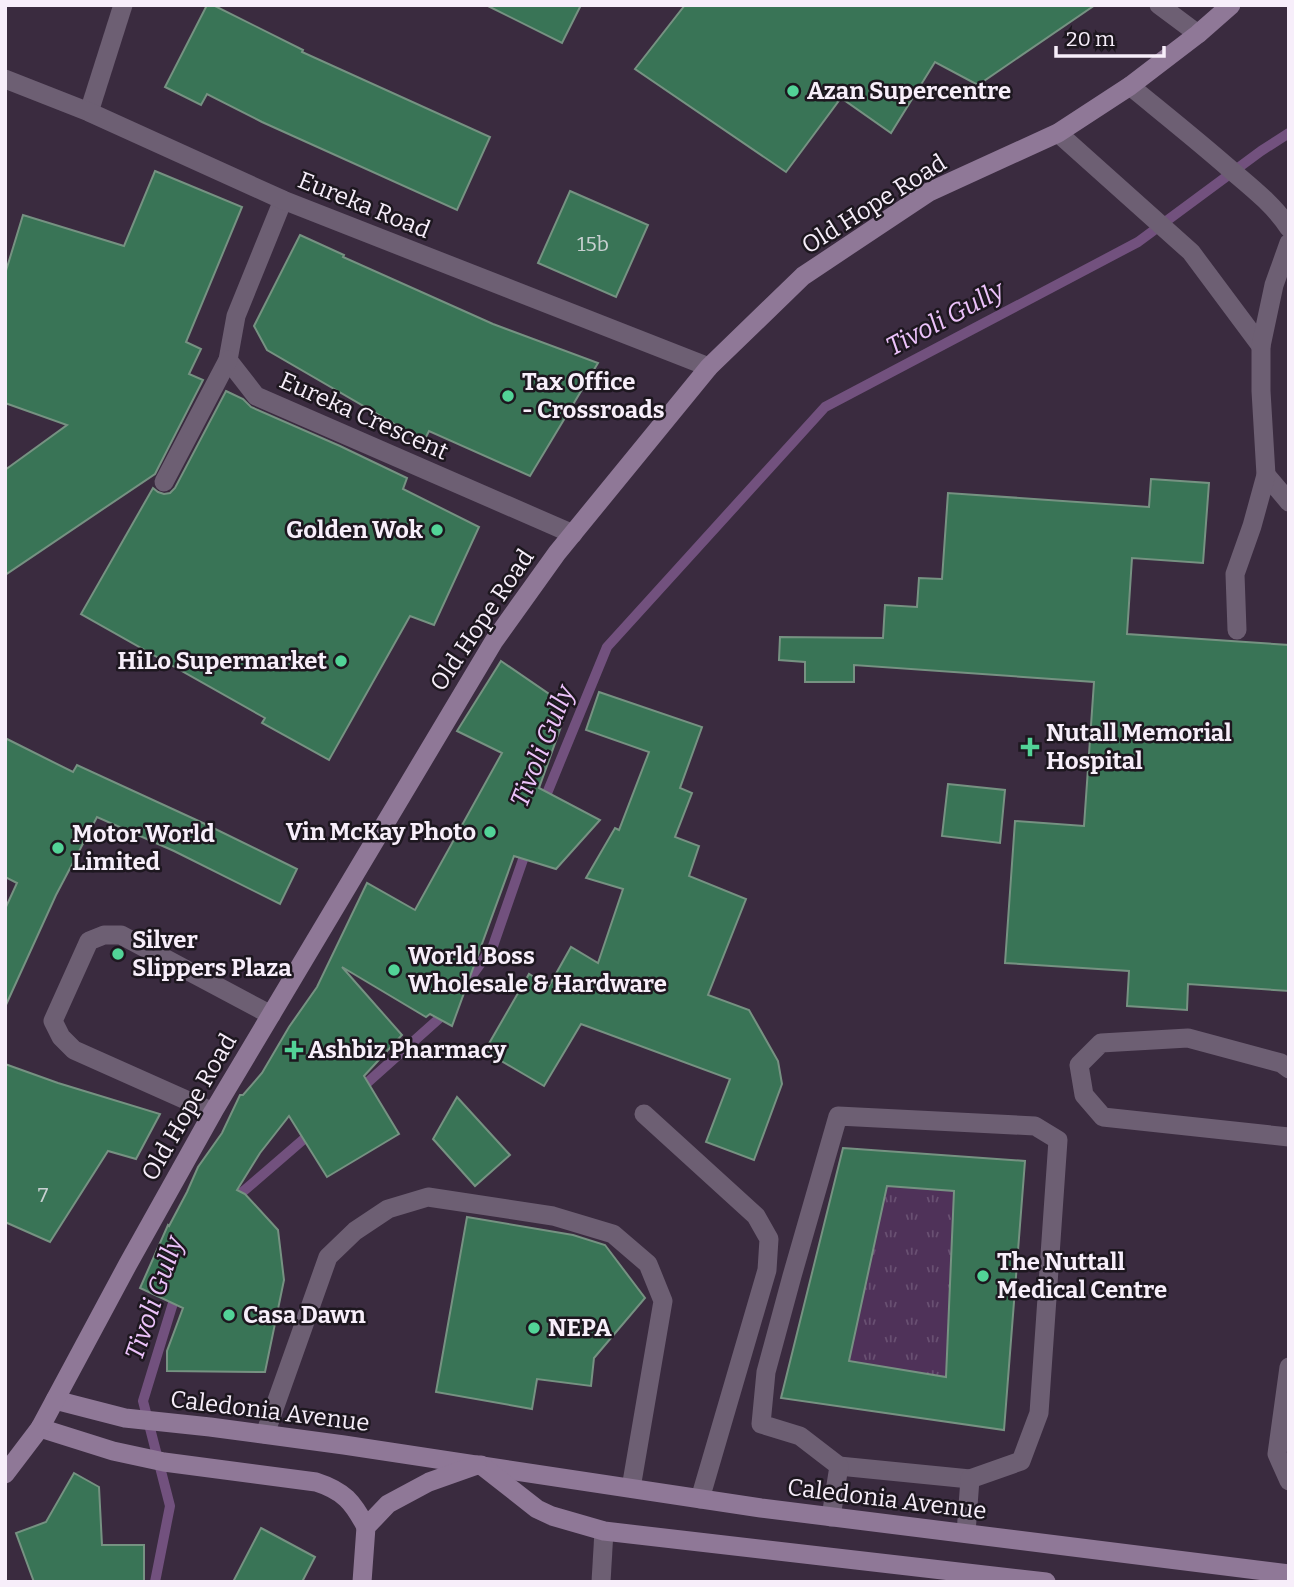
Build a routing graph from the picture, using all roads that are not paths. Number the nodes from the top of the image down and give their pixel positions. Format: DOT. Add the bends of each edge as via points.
graph roads {
  1 [pos="123,5"];
  2 [pos="1159,5"];
  3 [pos="1231,5"];
  4 [pos="1198,34"];
  5 [pos="5,79"];
  6 [pos="1130,86"];
  7 [pos="89,112"];
  8 [pos="1058,132"];
  9 [pos="282,200"];
  10 [pos="1289,228"];
  11 [pos="1289,243"];
  12 [pos="1261,346"];
  13 [pos="228,360"];
  14 [pos="709,367"];
  15 [pos="1266,475"];
  16 [pos="164,482"];
  17 [pos="1289,502"];
  18 [pos="573,534"];
  19 [pos="1237,630"];
  20 [pos="271,1015"];
  21 [pos="1289,1069"];
  22 [pos="213,1112"];
  23 [pos="644,1115"];
  24 [pos="1289,1137"];
  25 [pos="1289,1367"];
  26 [pos="55,1400"];
  27 [pos="40,1428"];
  28 [pos="265,1434"];
  29 [pos="480,1464"];
  30 [pos="839,1466"];
  31 [pos="5,1474"];
  32 [pos="971,1479"];
  33 [pos="1289,1480"];
  34 [pos="631,1488"];
  35 [pos="700,1499"];
  36 [pos="831,1517"];
  37 [pos="366,1527"];
  38 [pos="604,1531"];
  39 [pos="966,1533"];
  40 [pos="1289,1574"];
  41 [pos="362,1582"];
  42 [pos="601,1582"];
  43 [pos="1046,1582"];
  1 -- 7 [label="street"];
  2 -- 4 [label="street"];
  3 -- 4 [label="main road, Old Hope Road"];
  4 -- 6 [label="main road, Old Hope Road"];
  5 -- 7 [label="street, Eureka Road"];
  6 -- 8 [label="main road, Old Hope Road"];
  6 -- 10 [label="street" via="1254,190"];
  7 -- 9 [label="street, Eureka Road"];
  8 -- 12 [label="street" via="1191,252"];
  8 -- 14 [label="main road, Old Hope Road" via="929,192 803,276"];
  9 -- 13 [label="street" via="236,316"];
  9 -- 14 [label="street, Eureka Road"];
  11 -- 12 [label="street"];
  12 -- 15 [label="street"];
  13 -- 16 [label="street"];
  13 -- 18 [label="street, Eureka Crescent" via="256,396"];
  14 -- 18 [label="main road, Old Hope Road"];
  15 -- 17 [label="street"];
  15 -- 19 [label="street" via="1235,574"];
  18 -- 20 [label="main road, Old Hope Road" via="494,641"];
  20 -- 22 [label="main road, Old Hope Road"];
  20 -- 22 [label="street" via="121,935 89,941 53,1021 61,1037 74,1050"];
  21 -- 24 [label="street" via="1188,1038 1101,1043 1079,1065 1084,1095 1104,1118"];
  22 -- 26 [label="main road, Old Hope Road"];
  23 -- 35 [label="street" via="756,1216 769,1238 767,1270"];
  25 -- 33 [label="street" via="1277,1454"];
  26 -- 27 [label="main road, Old Hope Road"];
  26 -- 28 [label="main road, Caledonia Avenue" via="130,1418"];
  27 -- 31 [label="main road, Old Hope Road"];
  27 -- 37 [label="main road" via="164,1462 316,1482 346,1496"];
  28 -- 29 [label="main road, Caledonia Avenue"];
  28 -- 34 [label="street" via="328,1257 388,1209 428,1197 453,1200 553,1216 613,1234 648,1264 663,1301"];
  29 -- 34 [label="main road, Caledonia Avenue"];
  29 -- 37 [label="main road" via="429,1482 388,1504"];
  29 -- 38 [label="main road" via="537,1509"];
  30 -- 32 [label="street"];
  30 -- 32 [label="street" via="800,1436 761,1424 766,1372 838,1116 1035,1126 1058,1140 1039,1413 1021,1461"];
  30 -- 36 [label="street"];
  32 -- 39 [label="street"];
  34 -- 35 [label="main road, Caledonia Avenue"];
  35 -- 36 [label="main road, Caledonia Avenue"];
  36 -- 39 [label="main road, Caledonia Avenue"];
  37 -- 41 [label="main road"];
  38 -- 42 [label="street"];
  38 -- 43 [label="main road"];
  39 -- 40 [label="main road, Caledonia Avenue"];
}
